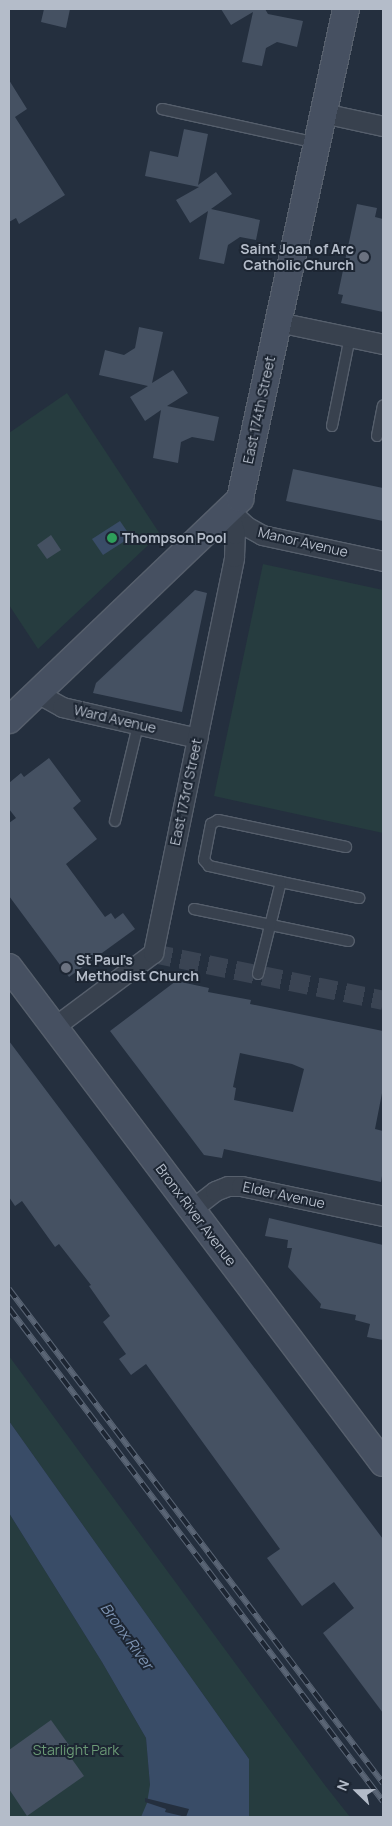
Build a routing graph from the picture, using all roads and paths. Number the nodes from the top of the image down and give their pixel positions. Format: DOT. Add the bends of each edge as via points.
graph roads {
  1 [pos="346,9"];
  2 [pos="162,109"];
  3 [pos="323,113"];
  4 [pos="383,126"];
  5 [pos="317,144"];
  6 [pos="278,322"];
  7 [pos="350,337"];
  8 [pos="383,344"];
  9 [pos="383,406"];
  10 [pos="332,426"];
  11 [pos="377,436"];
  12 [pos="230,510"];
  13 [pos="383,561"];
  14 [pos="37,693"];
  15 [pos="9,720"];
  16 [pos="138,725"];
  17 [pos="197,738"];
  18 [pos="115,821"];
  19 [pos="346,847"];
  20 [pos="281,882"];
  21 [pos="359,898"];
  22 [pos="194,909"];
  23 [pos="270,926"];
  24 [pos="348,941"];
  25 [pos="9,967"];
  26 [pos="258,974"];
  27 [pos="54,1027"];
  28 [pos="192,1209"];
  29 [pos="383,1216"];
  30 [pos="373,1437"];
  31 [pos="383,1463"];
  1 -- 3 [label="main road, East 174th Street"];
  2 -- 5 [label="lane"];
  3 -- 4 [label="street"];
  3 -- 5 [label="main road, East 174th Street"];
  5 -- 6 [label="main road, East 174th Street"];
  6 -- 7 [label="street"];
  6 -- 12 [label="main road, East 174th Street" via="241,495"];
  7 -- 8 [label="street"];
  7 -- 10 [label="lane"];
  9 -- 11 [label="lane"];
  12 -- 13 [label="street, Manor Avenue" via="242,523 262,535"];
  12 -- 14 [label="main road, East 174th Street"];
  12 -- 17 [label="street, East 173rd Street" via="235,534 234,557"];
  14 -- 15 [label="main road, East 174th Street"];
  14 -- 16 [label="street, Ward Avenue" via="62,707"];
  16 -- 17 [label="street, Ward Avenue"];
  16 -- 18 [label="lane"];
  17 -- 27 [label="street, East 173rd Street" via="153,953"];
  19 -- 20 [label="lane" via="218,820 211,824 204,860 209,866"];
  20 -- 21 [label="lane"];
  20 -- 23 [label="lane"];
  22 -- 23 [label="lane"];
  23 -- 24 [label="lane"];
  23 -- 26 [label="lane"];
  25 -- 27 [label="main road, Bronx River Avenue"];
  27 -- 28 [label="main road, Bronx River Avenue"];
  28 -- 29 [label="street, Elder Avenue" via="215,1191 241,1186"];
  28 -- 30 [label="main road, Bronx River Avenue"];
  30 -- 31 [label="main road, Bronx River Avenue"];
}
